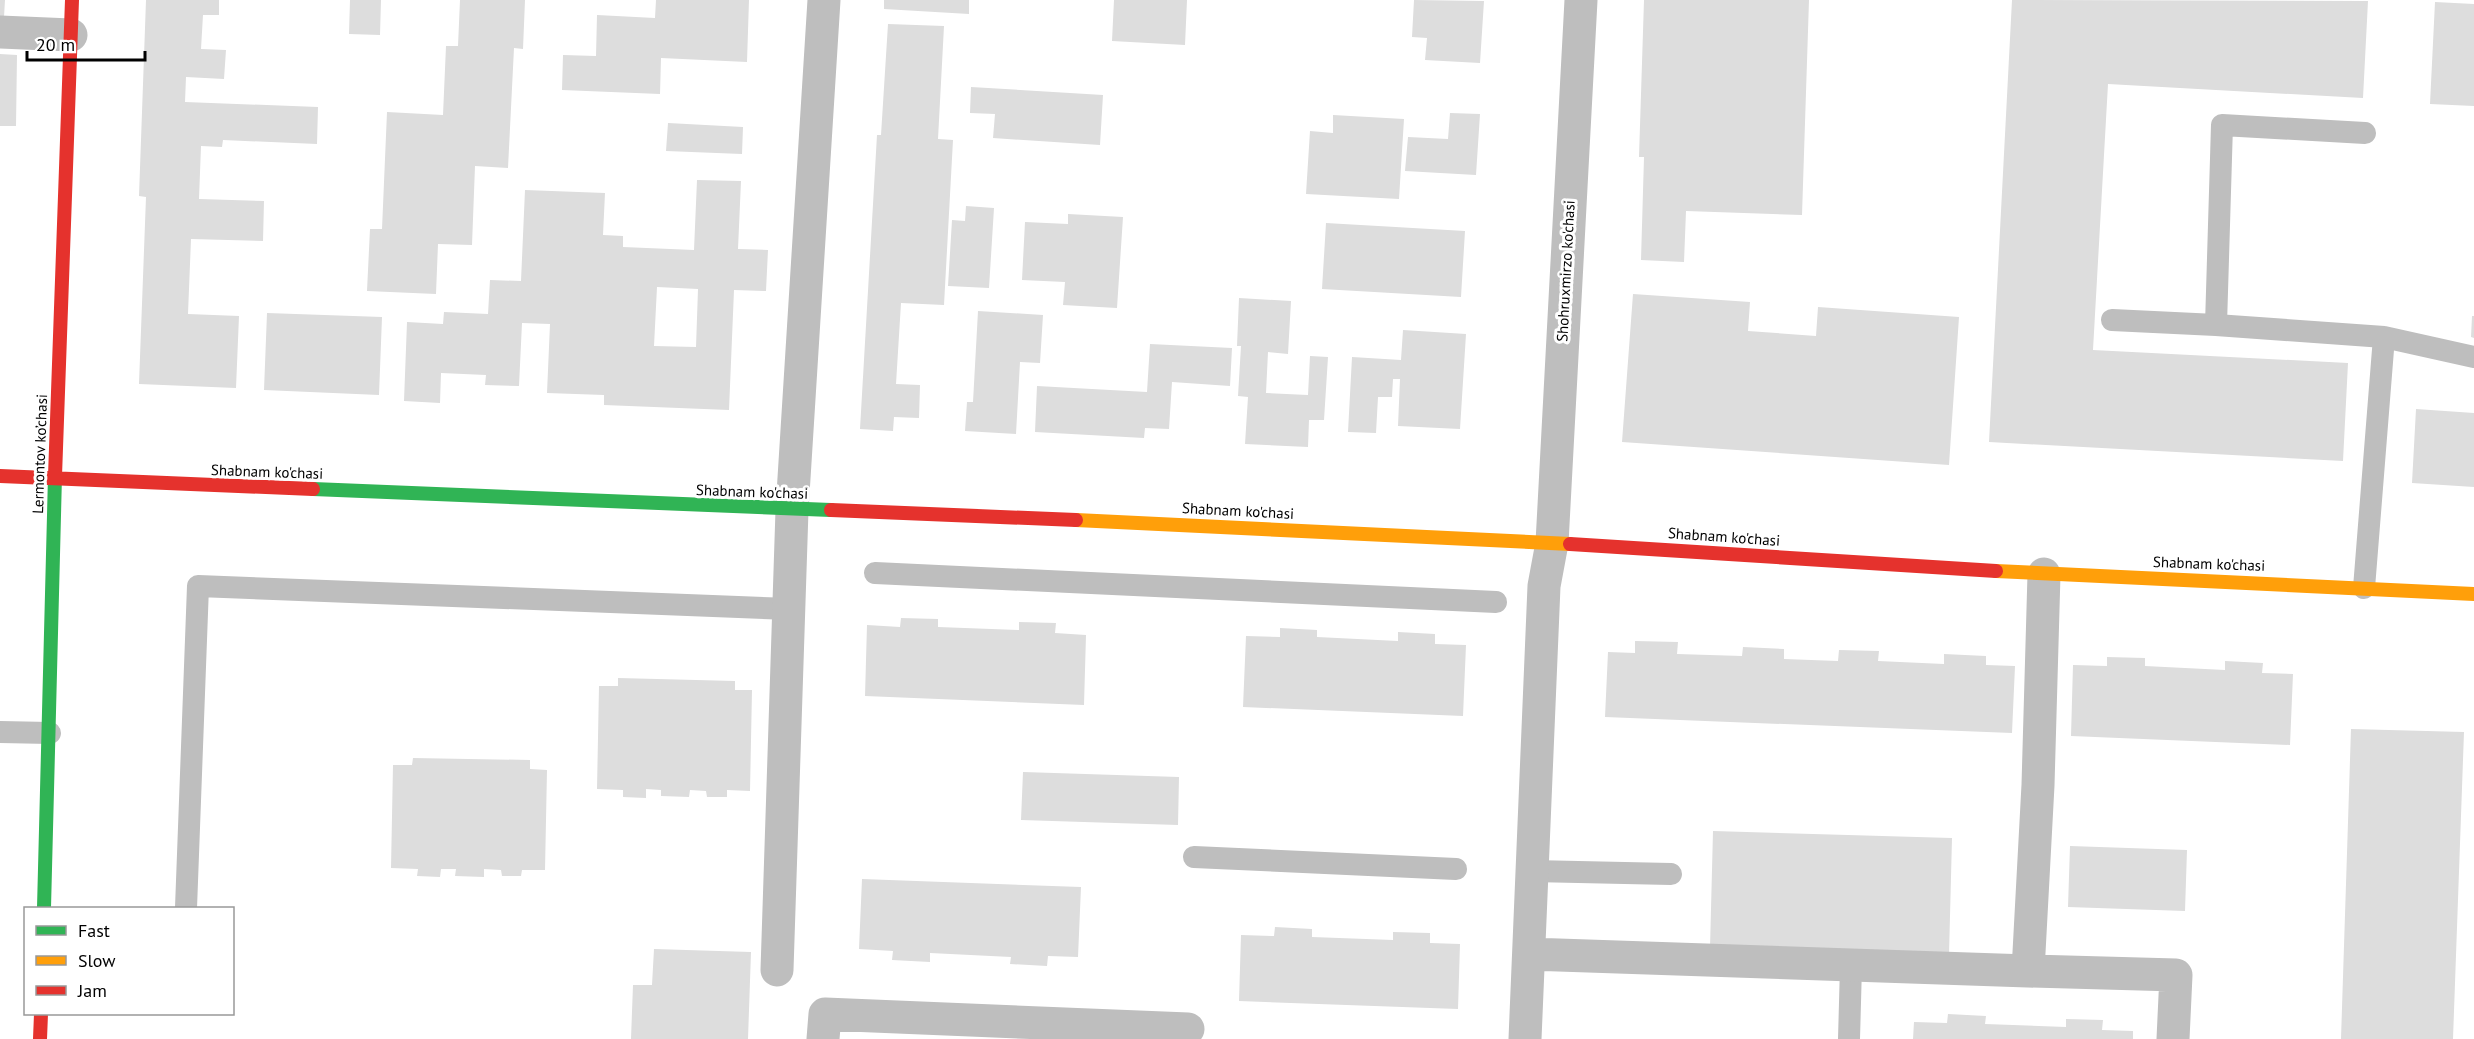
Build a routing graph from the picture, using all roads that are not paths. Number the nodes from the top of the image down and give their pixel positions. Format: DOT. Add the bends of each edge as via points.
graph roads {
  1 [pos="72,0"];
  2 [pos="824,0"];
  3 [pos="1581,0"];
  4 [pos="0,32"];
  5 [pos="71,35"];
  6 [pos="2365,133"];
  7 [pos="2112,320"];
  8 [pos="2216,325"];
  9 [pos="2384,337"];
  10 [pos="2474,357"];
  11 [pos="0,476"];
  12 [pos="55,480"];
  13 [pos="792,510"];
  14 [pos="1552,543"];
  15 [pos="875,573"];
  16 [pos="2044,574"];
  17 [pos="2364,588"];
  18 [pos="2474,594"];
  19 [pos="1496,602"];
  20 [pos="790,609"];
  21 [pos="0,732"];
  22 [pos="50,733"];
  23 [pos="1194,857"];
  24 [pos="1456,869"];
  25 [pos="1532,871"];
  26 [pos="1671,874"];
  27 [pos="44,907"];
  28 [pos="186,907"];
  29 [pos="1529,954"];
  30 [pos="1851,966"];
  31 [pos="777,970"];
  32 [pos="2028,971"];
  33 [pos="41,1015"];
  34 [pos="1188,1029"];
  35 [pos="40,1039"];
  36 [pos="823,1039"];
  37 [pos="1525,1039"];
  38 [pos="1849,1039"];
  39 [pos="2173,1039"];
  1 -- 5 [label="street, Lermontov ko’chasi"];
  2 -- 13 [label="street"];
  3 -- 14 [label="street, Shohruxmirzo ko'chasi"];
  4 -- 5 [label="street"];
  5 -- 12 [label="street, Lermontov ko’chasi"];
  6 -- 8 [label="lane" via="2222,124"];
  7 -- 8 [label="lane"];
  8 -- 9 [label="lane"];
  9 -- 10 [label="lane"];
  9 -- 17 [label="lane"];
  11 -- 12 [label="street, Shabnam ko'chasi"];
  12 -- 13 [label="street, Shabnam ko'chasi"];
  12 -- 22 [label="street, Lermontov ko’chasi"];
  13 -- 14 [label="street, Shabnam ko'chasi"];
  13 -- 20 [label="street"];
  14 -- 16 [label="street, Shabnam ko'chasi"];
  14 -- 25 [label="street, Shohruxmirzo ko'chasi" via="1544,586"];
  15 -- 19 [label="lane"];
  16 -- 17 [label="street, Shabnam ko'chasi"];
  16 -- 32 [label="street"];
  17 -- 18 [label="street, Shabnam ko'chasi"];
  20 -- 28 [label="lane" via="198,586"];
  20 -- 31 [label="street"];
  21 -- 22 [label="lane"];
  22 -- 27 [label="street, Lermontov ko’chasi"];
  23 -- 24 [label="lane"];
  25 -- 26 [label="lane"];
  25 -- 29 [label="street, Shohruxmirzo ko'chasi"];
  29 -- 30 [label="street"];
  29 -- 37 [label="street, Shohruxmirzo ko'chasi"];
  30 -- 32 [label="street"];
  30 -- 38 [label="lane"];
  32 -- 39 [label="street" via="2176,975"];
  33 -- 35 [label="street"];
  34 -- 36 [label="street" via="825,1014"];
}
